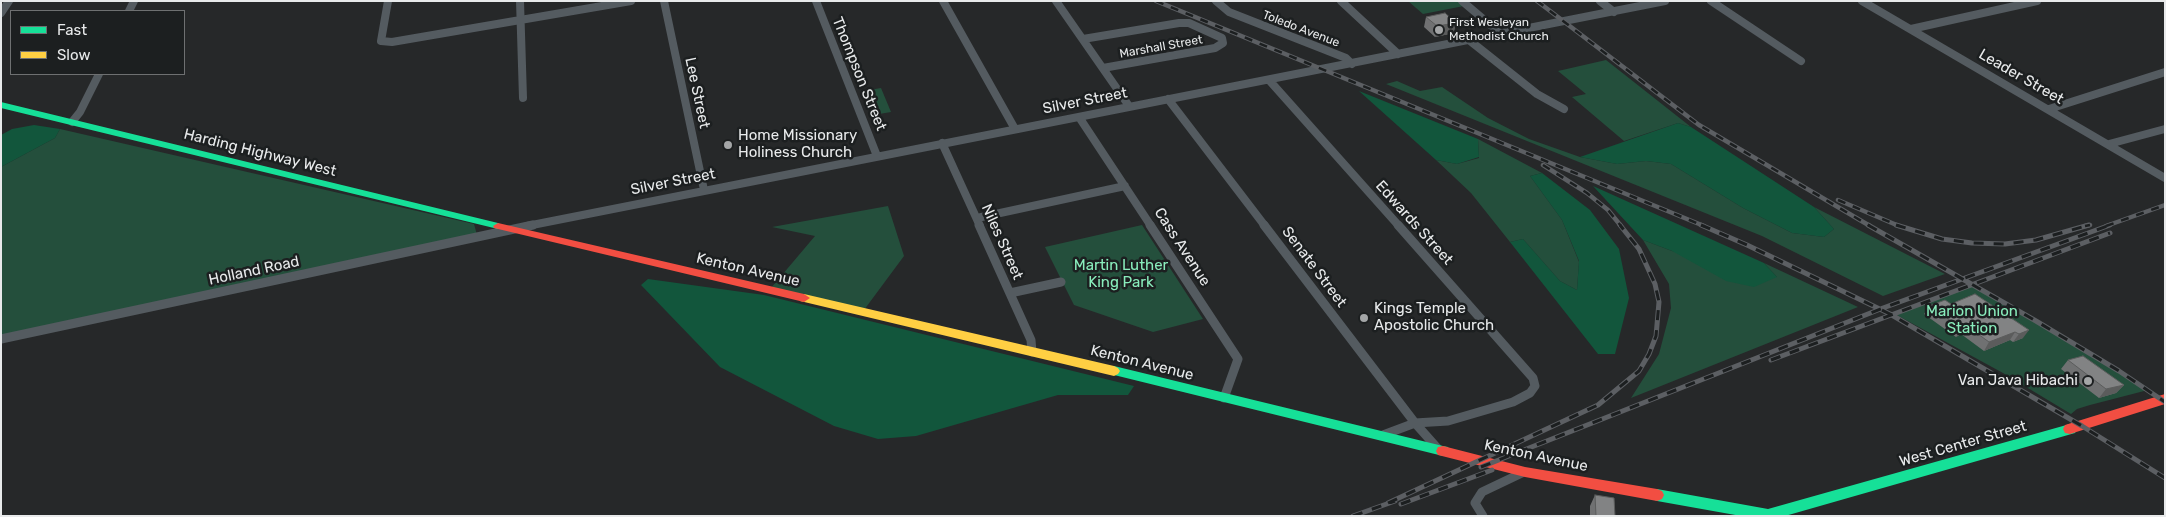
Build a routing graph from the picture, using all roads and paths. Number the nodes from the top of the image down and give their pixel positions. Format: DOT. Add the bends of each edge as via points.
graph roads {
  1 [pos="9,1"];
  2 [pos="388,1"];
  3 [pos="520,1"];
  4 [pos="631,1"];
  5 [pos="664,1"];
  6 [pos="816,1"];
  7 [pos="943,1"];
  8 [pos="1056,1"];
  9 [pos="1216,1"];
  10 [pos="1341,1"];
  11 [pos="1462,1"];
  12 [pos="1600,1"];
  13 [pos="1665,1"];
  14 [pos="1711,1"];
  15 [pos="1862,1"];
  16 [pos="2037,1"];
  17 [pos="1614,12"];
  18 [pos="1,13"];
  19 [pos="520,20"];
  20 [pos="1911,29"];
  21 [pos="1501,34"];
  22 [pos="1083,39"];
  23 [pos="1468,40"];
  24 [pos="382,41"];
  25 [pos="1398,54"];
  26 [pos="1801,61"];
  27 [pos="1352,64"];
  28 [pos="1104,68"];
  29 [pos="2162,74"];
  30 [pos="98,75"];
  31 [pos="1268,80"];
  32 [pos="523,98"];
  33 [pos="1168,98"];
  34 [pos="1,105"];
  35 [pos="1129,106"];
  36 [pos="1564,109"];
  37 [pos="2049,109"];
  38 [pos="1079,116"];
  39 [pos="72,122"];
  40 [pos="1015,129"];
  41 [pos="2165,129"];
  42 [pos="942,143"];
  43 [pos="2109,144"];
  44 [pos="877,156"];
  45 [pos="2165,178"];
  46 [pos="1125,186"];
  47 [pos="704,190"];
  48 [pos="977,218"];
  49 [pos="512,230"];
  50 [pos="1061,282"];
  51 [pos="1010,293"];
  52 [pos="1,339"];
  53 [pos="1032,352"];
  54 [pos="1224,398"];
  55 [pos="2165,398"];
  56 [pos="1415,423"];
  57 [pos="1383,435"];
  58 [pos="1439,450"];
  59 [pos="1525,472"];
  60 [pos="1768,515"];
  61 [pos="1483,516"];
  1 -- 18 [label="street"];
  2 -- 24 [label="street"];
  3 -- 19 [label="street"];
  4 -- 19 [label="street"];
  5 -- 47 [label="street, Lee Street"];
  6 -- 44 [label="street, Thompson Street"];
  7 -- 40 [label="street"];
  8 -- 22 [label="street"];
  9 -- 27 [label="street, Toledo Avenue" via="1229,12 1346,58"];
  10 -- 25 [label="street"];
  11 -- 21 [label="street"];
  12 -- 17 [label="street"];
  13 -- 17 [label="street, Silver Street"];
  14 -- 26 [label="street"];
  15 -- 20 [label="street, Leader Street"];
  16 -- 20 [label="street"];
  17 -- 21 [label="street, Silver Street"];
  19 -- 24 [label="street"];
  19 -- 32 [label="street"];
  20 -- 37 [label="street, Leader Street"];
  21 -- 23 [label="street, Silver Street"];
  22 -- 28 [label="street"];
  22 -- 28 [label="street, Marshall Street" via="1179,23 1190,24 1222,38 1223,43 1216,48"];
  23 -- 25 [label="street, Silver Street"];
  23 -- 36 [label="street" via="1537,94"];
  25 -- 27 [label="street, Silver Street"];
  27 -- 31 [label="street, Silver Street"];
  28 -- 35 [label="street"];
  29 -- 37 [label="street"];
  30 -- 39 [label="street"];
  31 -- 33 [label="street, Silver Street"];
  31 -- 56 [label="street, Edwards Street" via="1529,373 1535,386 1530,393 1513,402 1448,421"];
  33 -- 35 [label="street, Silver Street"];
  33 -- 56 [label="street, Senate Street"];
  34 -- 39 [label="main road, Harding Highway West"];
  35 -- 38 [label="street, Silver Street"];
  37 -- 43 [label="street, Leader Street"];
  38 -- 40 [label="street, Silver Street"];
  38 -- 46 [label="street, Cass Avenue"];
  39 -- 49 [label="main road, Harding Highway West"];
  40 -- 42 [label="street, Silver Street"];
  41 -- 43 [label="street"];
  42 -- 44 [label="street, Silver Street"];
  42 -- 48 [label="street, Niles Street"];
  43 -- 45 [label="street, Leader Street"];
  44 -- 47 [label="street, Silver Street"];
  46 -- 48 [label="street"];
  46 -- 54 [label="street, Cass Avenue" via="1238,359"];
  47 -- 49 [label="street, Silver Street"];
  48 -- 51 [label="street, Niles Street"];
  49 -- 52 [label="street, Holland Road"];
  49 -- 53 [label="main road, Kenton Avenue"];
  50 -- 51 [label="street"];
  51 -- 53 [label="street, Niles Street" via="1032,340"];
  53 -- 54 [label="main road, Kenton Avenue"];
  54 -- 57 [label="main road, Kenton Avenue"];
  55 -- 60 [label="main road, West Center Street" via="2082,426"];
  56 -- 57 [label="street"];
  56 -- 58 [label="street, Senate Street"];
  57 -- 58 [label="main road, Kenton Avenue"];
  58 -- 59 [label="main road, Kenton Avenue"];
  59 -- 60 [label="main road, Kenton Avenue"];
  59 -- 61 [label="street" via="1482,492 1475,503"];
}
